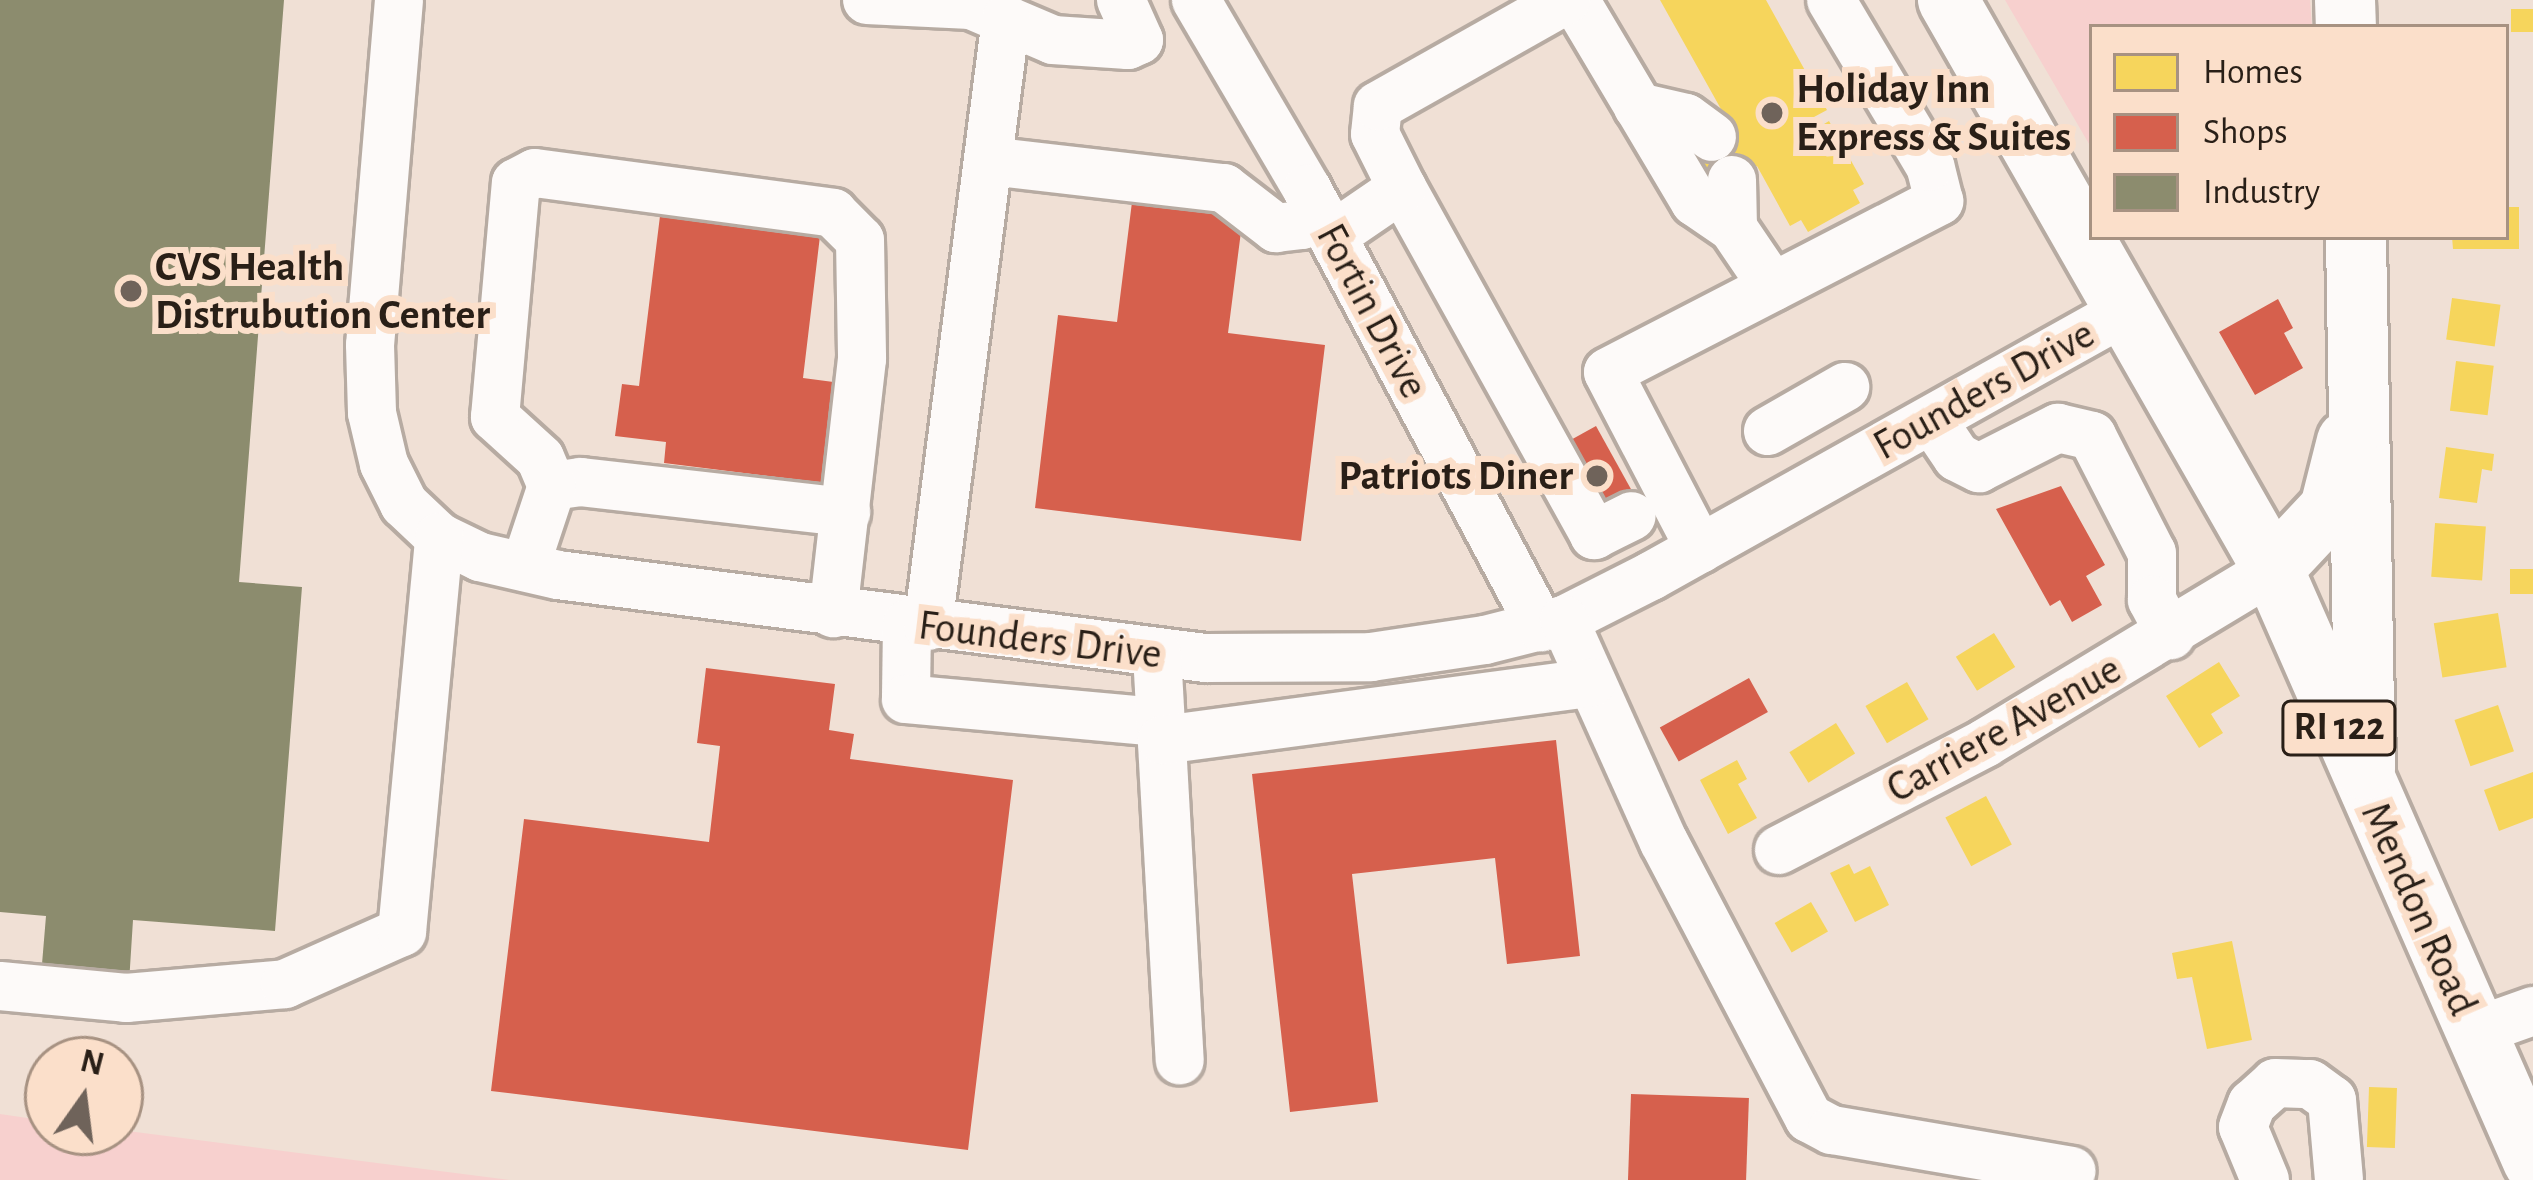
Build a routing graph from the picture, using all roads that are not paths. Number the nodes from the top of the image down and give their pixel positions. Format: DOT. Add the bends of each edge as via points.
graph roads {
  1 [pos="399,0"];
  2 [pos="1121,0"];
  3 [pos="1196,0"];
  4 [pos="1566,0"];
  5 [pos="1575,0"];
  6 [pos="1831,0"];
  7 [pos="1948,0"];
  8 [pos="895,1"];
  9 [pos="1006,19"];
  10 [pos="1638,107"];
  11 [pos="988,161"];
  12 [pos="1402,188"];
  13 [pos="1326,223"];
  14 [pos="1733,228"];
  15 [pos="2356,240"];
  16 [pos="1773,287"];
  17 [pos="2127,310"];
  18 [pos="2362,358"];
  19 [pos="1845,387"];
  20 [pos="1931,420"];
  21 [pos="1768,431"];
  22 [pos="552,486"];
  23 [pos="846,512"];
  24 [pos="1632,516"];
  25 [pos="2364,521"];
  26 [pos="439,537"];
  27 [pos="1700,549"];
  28 [pos="524,567"];
  29 [pos="2261,587"];
  30 [pos="832,614"];
  31 [pos="1552,624"];
  32 [pos="918,625"];
  33 [pos="2171,635"];
  34 [pos="1157,654"];
  35 [pos="1591,683"];
  36 [pos="1161,731"];
  37 [pos="2364,784"];
  38 [pos="1779,850"];
  39 [pos="0,986"];
  40 [pos="2533,1011"];
  41 [pos="2474,1032"];
  42 [pos="1180,1060"];
  43 [pos="2533,1162"];
  44 [pos="2072,1171"];
  45 [pos="2265,1180"];
  46 [pos="2339,1180"];
  1 -- 26 [label="street, Founders Drive" via="369,386 384,464 404,504"];
  2 -- 9 [label="street" via="1139,40 1128,45 1053,40"];
  3 -- 13 [label="street, Fortin Drive"];
  4 -- 12 [label="street" via="1378,106 1376,134"];
  5 -- 10 [label="street"];
  6 -- 16 [label="street" via="1930,166 1939,201"];
  7 -- 17 [label="main road, RI 122"];
  8 -- 9 [label="street" via="971,5"];
  9 -- 11 [label="street"];
  10 -- 14 [label="street" via="1695,202"];
  10 -- 14 [label="street" via="1686,118 1722,159"];
  11 -- 13 [label="street" via="1224,188 1276,228"];
  11 -- 32 [label="street"];
  12 -- 13 [label="street"];
  12 -- 24 [label="street" via="1594,535"];
  13 -- 31 [label="street, Fortin Drive"];
  14 -- 16 [label="street"];
  15 -- 18 [label="main road"];
  16 -- 27 [label="street" via="1608,372"];
  17 -- 20 [label="street, Founders Drive"];
  17 -- 29 [label="main road, RI 122"];
  18 -- 25 [label="main road"];
  18 -- 29 [label="main road" via="2330,508"];
  19 -- 21 [label="street"];
  20 -- 27 [label="street, Founders Drive"];
  20 -- 33 [label="street" via="1957,457 1979,468 2058,428 2092,436 2152,553 2152,600"];
  22 -- 23 [label="street" via="581,482"];
  22 -- 23 [label="street" via="540,458 512,441 495,417 516,183 535,173 833,213 860,240 859,418"];
  22 -- 28 [label="street"];
  23 -- 30 [label="street"];
  25 -- 29 [label="main road" via="2342,549"];
  25 -- 37 [label="main road"];
  26 -- 28 [label="street, Founders Drive"];
  26 -- 39 [label="street" via="402,932 285,984 125,998"];
  27 -- 31 [label="street, Founders Drive"];
  28 -- 30 [label="street, Founders Drive"];
  29 -- 33 [label="street, Carriere Avenue"];
  29 -- 37 [label="main road, Mendon Road / RI 122"];
  30 -- 32 [label="street, Founders Drive"];
  31 -- 34 [label="street, Founders Drive" via="1371,657"];
  31 -- 35 [label="street, Fortin Drive"];
  32 -- 34 [label="street, Founders Drive"];
  32 -- 36 [label="street" via="906,699"];
  33 -- 38 [label="street, Carriere Avenue"];
  34 -- 36 [label="street"];
  35 -- 36 [label="street"];
  35 -- 44 [label="street, Fortin Drive" via="1809,1118 1832,1130"];
  36 -- 42 [label="street"];
  37 -- 41 [label="main road, Mendon Road / RI 122"];
  40 -- 41 [label="street"];
  41 -- 43 [label="main road, Mendon Road / RI 122"];
  45 -- 46 [label="street" via="2243,1126 2275,1083 2310,1084 2332,1100"];
}
